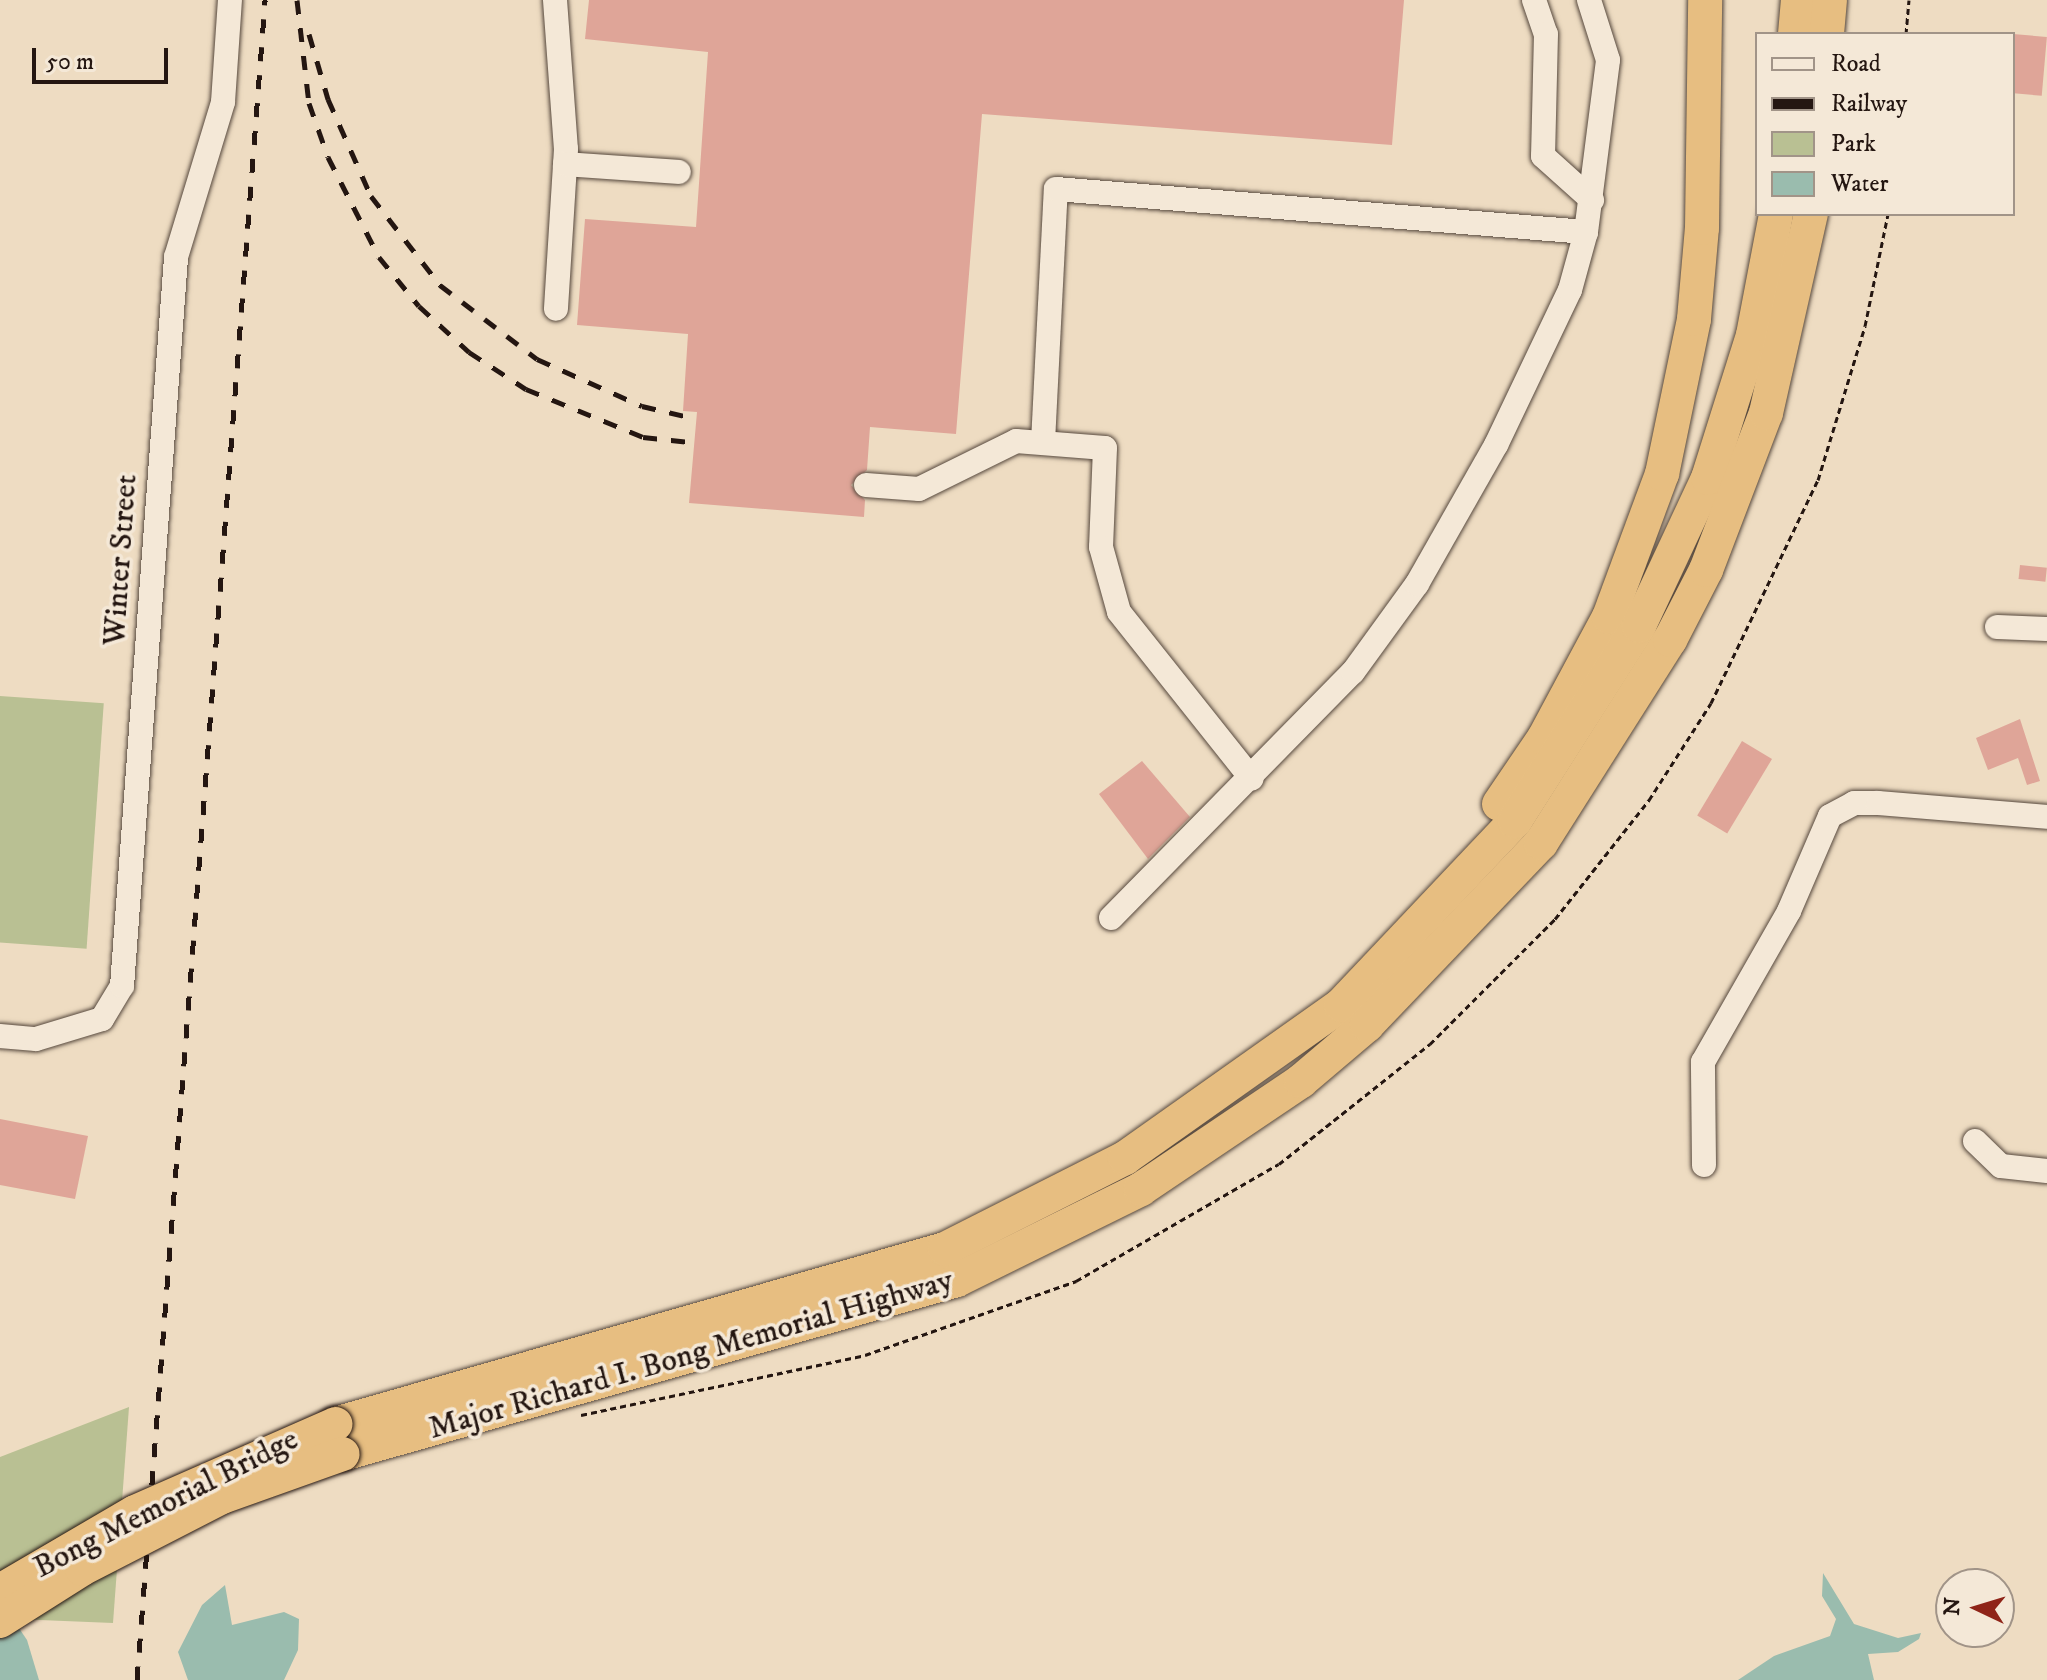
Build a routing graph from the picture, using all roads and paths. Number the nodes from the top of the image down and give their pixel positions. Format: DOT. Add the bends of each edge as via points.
graph roads {
  1 [pos="230,0"];
  2 [pos="555,0"];
  3 [pos="1534,0"];
  4 [pos="1589,0"];
  5 [pos="1705,0"];
  6 [pos="1798,0"];
  7 [pos="1830,0"];
  8 [pos="1909,0"];
  9 [pos="1795,32"];
  10 [pos="1827,32"];
  11 [pos="1906,32"];
  12 [pos="565,164"];
  13 [pos="679,172"];
  14 [pos="1592,200"];
  15 [pos="1776,216"];
  16 [pos="1811,216"];
  17 [pos="1887,216"];
  18 [pos="1586,232"];
  19 [pos="556,309"];
  20 [pos="1043,442"];
  21 [pos="866,485"];
  22 [pos="1997,627"];
  23 [pos="2047,629"];
  24 [pos="1252,779"];
  25 [pos="2047,817"];
  26 [pos="1111,918"];
  27 [pos="0,1036"];
  28 [pos="1201,1109"];
  29 [pos="1975,1141"];
  30 [pos="1704,1165"];
  31 [pos="2047,1171"];
  32 [pos="570,1418"];
  33 [pos="339,1439"];
  34 [pos="0,1591"];
  35 [pos="0,1621"];
  1 -- 27 [label="street, Winter Street" via="223,102 176,257 122,986 113,1009 80,1028 36,1039"];
  2 -- 12 [label="street"];
  3 -- 14 [label="street" via="1546,34 1543,156"];
  4 -- 14 [label="street" via="1608,60"];
  5 -- 28 [label="highway" via="1694,319 1662,474 1609,617 1544,738 1449,867"];
  6 -- 9 [label="highway"];
  7 -- 10 [label="highway"];
  8 -- 11 [label="path"];
  12 -- 13 [label="street"];
  12 -- 19 [label="street"];
  14 -- 18 [label="street"];
  15 -- 28 [label="highway, Major Richard I. Bong Memorial Highway" via="1753,335 1708,478 1639,626 1564,752 1515,821 1401,949 1341,1005"];
  16 -- 33 [label="highway, Major Richard I. Bong Memorial Highway" via="1766,413 1706,570 1634,706 1541,843 1356,1035 1141,1189 957,1280"];
  17 -- 32 [label="path" via="1827,454 1786,557 1711,703 1656,789 1555,919 1430,1044 1279,1164 1086,1277 865,1355"];
  18 -- 20 [label="street" via="1056,189"];
  18 -- 24 [label="street" via="1538,360 1417,584 1353,672"];
  20 -- 21 [label="street" via="996,447 919,489"];
  20 -- 24 [label="street" via="1105,448 1101,547 1119,612"];
  22 -- 23 [label="street"];
  24 -- 26 [label="street"];
  25 -- 30 [label="street" via="1878,803 1854,803 1830,816 1789,911 1703,1062"];
  28 -- 33 [label="highway, Major Richard I. Bong Memorial Highway" via="1059,1195 945,1249"];
  29 -- 31 [label="street" via="2001,1166"];
  33 -- 34 [label="highway, Bong Memorial Bridge, bridge" via="147,1506"];
  33 -- 35 [label="highway, Bong Memorial Bridge, bridge" via="209,1504"];
}
